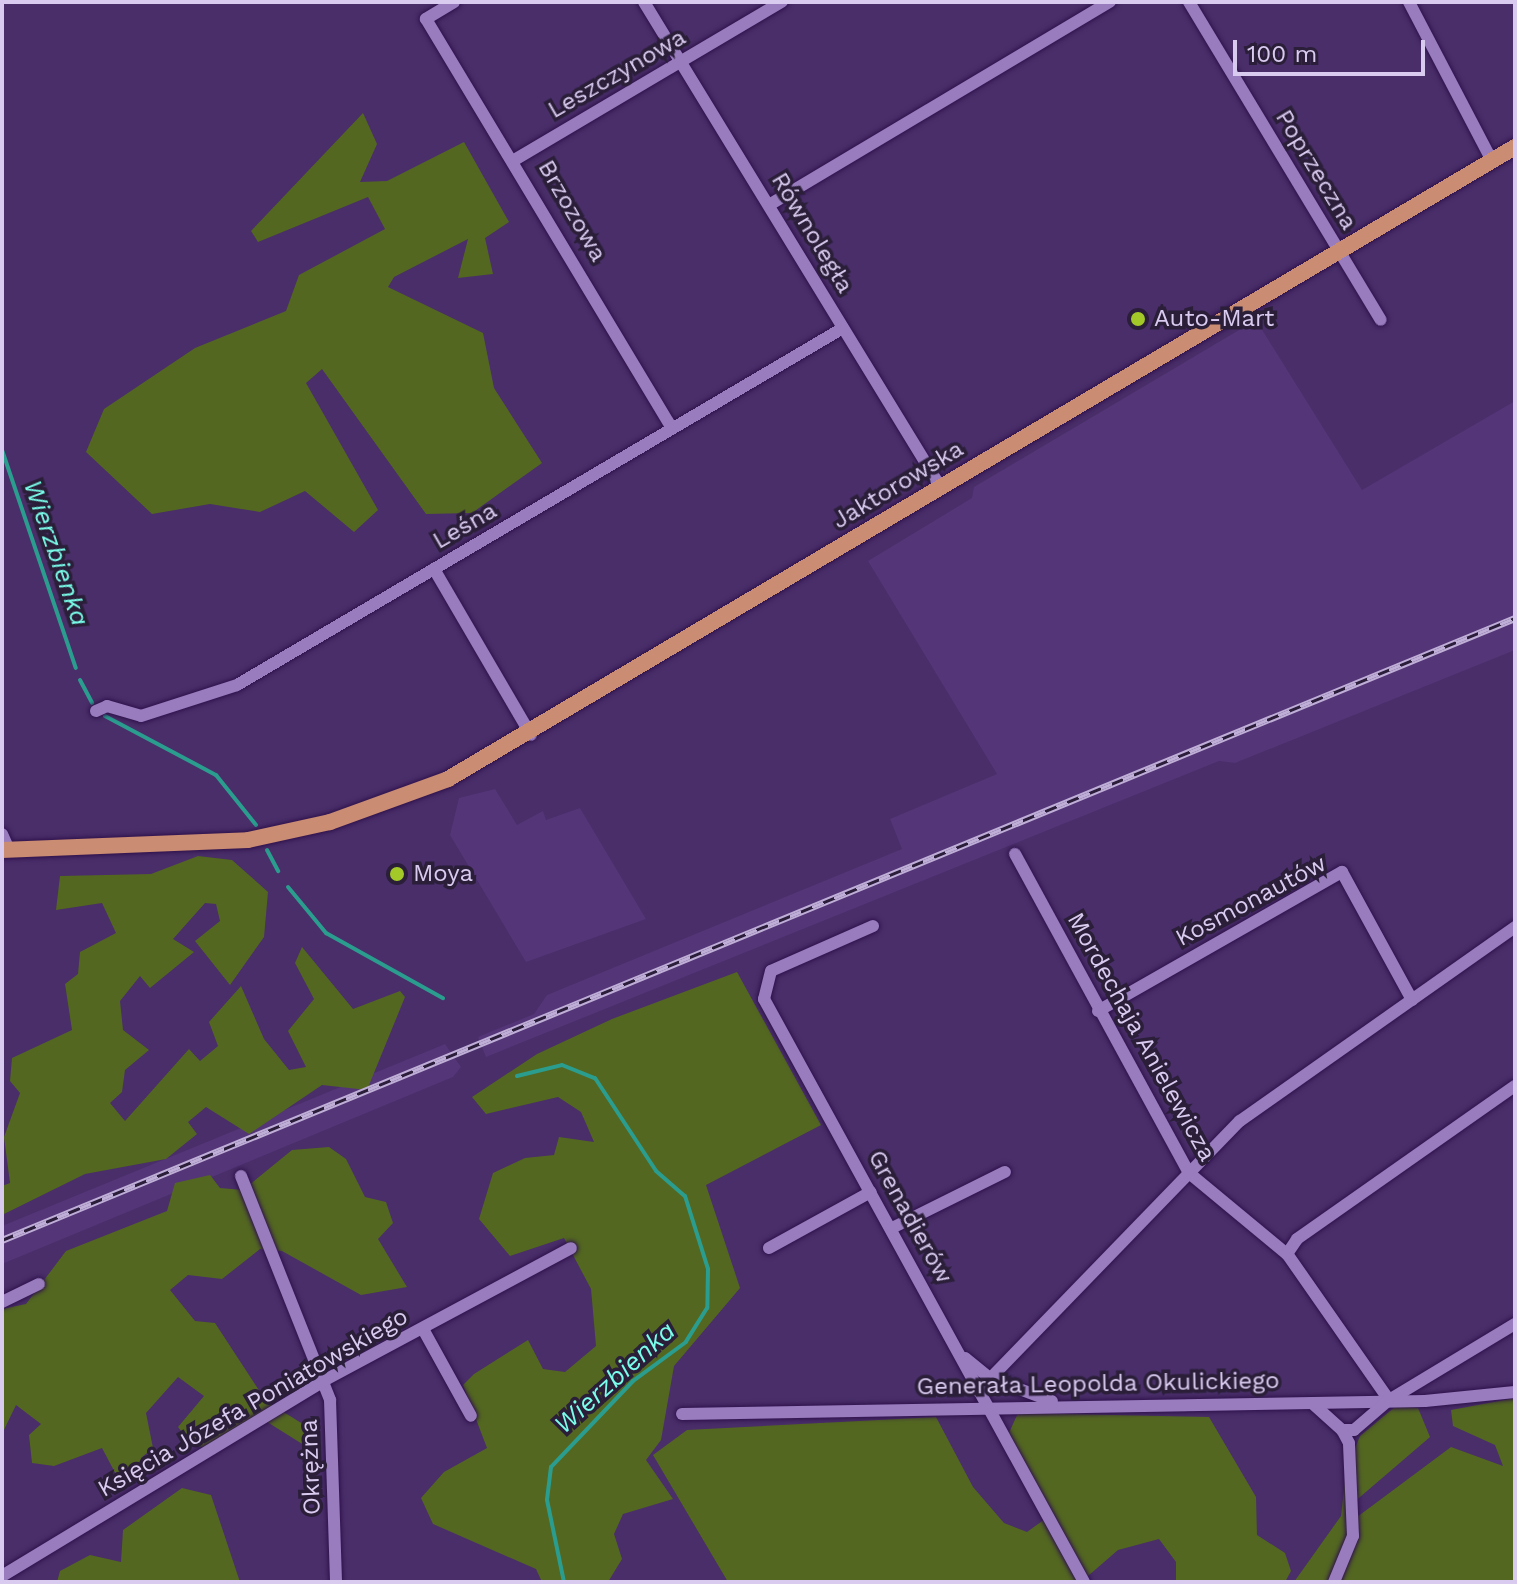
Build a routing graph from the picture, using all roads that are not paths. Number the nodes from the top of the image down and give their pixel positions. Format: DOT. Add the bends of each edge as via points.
graph roads {
  1 [pos="454,2"];
  2 [pos="644,2"];
  3 [pos="782,2"];
  4 [pos="1110,2"];
  5 [pos="1189,2"];
  6 [pos="1409,2"];
  7 [pos="680,62"];
  8 [pos="1515,147"];
  9 [pos="516,159"];
  10 [pos="1492,161"];
  11 [pos="769,205"];
  12 [pos="1340,251"];
  13 [pos="1381,320"];
  14 [pos="843,328"];
  15 [pos="672,429"];
  16 [pos="941,488"];
  17 [pos="434,569"];
  18 [pos="96,711"];
  19 [pos="531,735"];
  20 [pos="4,845"];
  21 [pos="1015,854"];
  22 [pos="873,926"];
  23 [pos="1515,927"];
  24 [pos="1412,1000"];
  25 [pos="1098,1011"];
  26 [pos="1515,1086"];
  27 [pos="1005,1172"];
  28 [pos="1189,1173"];
  29 [pos="241,1176"];
  30 [pos="871,1192"];
  31 [pos="892,1228"];
  32 [pos="571,1248"];
  33 [pos="769,1248"];
  34 [pos="1287,1254"];
  35 [pos="39,1284"];
  36 [pos="2,1302"];
  37 [pos="1515,1324"];
  38 [pos="423,1329"];
  39 [pos="961,1355"];
  40 [pos="990,1378"];
  41 [pos="325,1380"];
  42 [pos="978,1391"];
  43 [pos="1515,1392"];
  44 [pos="1389,1400"];
  45 [pos="1312,1403"];
  46 [pos="1066,1404"];
  47 [pos="985,1406"];
  48 [pos="682,1414"];
  49 [pos="471,1416"];
  50 [pos="1342,1430"];
  51 [pos="2,1576"];
  52 [pos="336,1582"];
  53 [pos="1084,1582"];
  54 [pos="1334,1582"];
  1 -- 9 [label="street, Brzozowa" via="426,19"];
  2 -- 7 [label="street, Równoległa"];
  3 -- 7 [label="street, Leszczynowa"];
  4 -- 11 [label="street"];
  5 -- 12 [label="street, Poprzeczna"];
  6 -- 10 [label="street"];
  7 -- 9 [label="street, Leszczynowa"];
  7 -- 11 [label="street, Równoległa"];
  8 -- 10 [label="main road, Jaktorowska"];
  9 -- 15 [label="street, Brzozowa"];
  10 -- 12 [label="main road, Jaktorowska"];
  11 -- 14 [label="street, Równoległa"];
  12 -- 13 [label="street, Poprzeczna"];
  12 -- 16 [label="main road, Jaktorowska"];
  14 -- 15 [label="street, Leśna"];
  14 -- 16 [label="street, Równoległa"];
  15 -- 17 [label="street, Leśna"];
  16 -- 19 [label="main road, Jaktorowska"];
  17 -- 18 [label="street, Leśna" via="237,685 141,716 107,706"];
  17 -- 19 [label="street"];
  19 -- 20 [label="main road, Jaktorowska" via="411,795 291,833 201,846"];
  21 -- 25 [label="street, Mordechaja Anielewicza"];
  22 -- 30 [label="street, Grenadierów" via="771,971 763,984 764,999"];
  23 -- 24 [label="street"];
  24 -- 25 [label="street, Kosmonautów" via="1342,872"];
  24 -- 28 [label="street" via="1240,1121"];
  25 -- 28 [label="street, Mordechaja Anielewicza"];
  26 -- 34 [label="street" via="1297,1239"];
  27 -- 31 [label="street"];
  28 -- 34 [label="street, Mordechaja Anielewicza"];
  28 -- 40 [label="street"];
  29 -- 41 [label="street, Okrężna"];
  30 -- 31 [label="street, Grenadierów"];
  30 -- 33 [label="street"];
  31 -- 39 [label="street, Grenadierów"];
  32 -- 38 [label="street, Księcia Józefa Poniatowskiego"];
  34 -- 44 [label="street, Mordechaja Anielewicza"];
  35 -- 36 [label="street"];
  37 -- 44 [label="street"];
  38 -- 41 [label="street, Księcia Józefa Poniatowskiego"];
  38 -- 49 [label="street"];
  39 -- 40 [label="street"];
  39 -- 42 [label="street, Grenadierów"];
  40 -- 42 [label="street"];
  40 -- 46 [label="street"];
  41 -- 51 [label="street, Księcia Józefa Poniatowskiego"];
  41 -- 52 [label="street, Okrężna"];
  42 -- 47 [label="street, Grenadierów"];
  43 -- 44 [label="street, Generała Leopolda Okulickiego"];
  44 -- 45 [label="street, Generała Leopolda Okulickiego"];
  44 -- 50 [label="street" via="1354,1430"];
  45 -- 46 [label="street, Generała Leopolda Okulickiego"];
  45 -- 50 [label="street"];
  46 -- 47 [label="street, Generała Leopolda Okulickiego"];
  47 -- 48 [label="street, Generała Leopolda Okulickiego"];
  47 -- 53 [label="street, Grenadierów"];
  50 -- 54 [label="street" via="1349,1443 1353,1536"];
}
